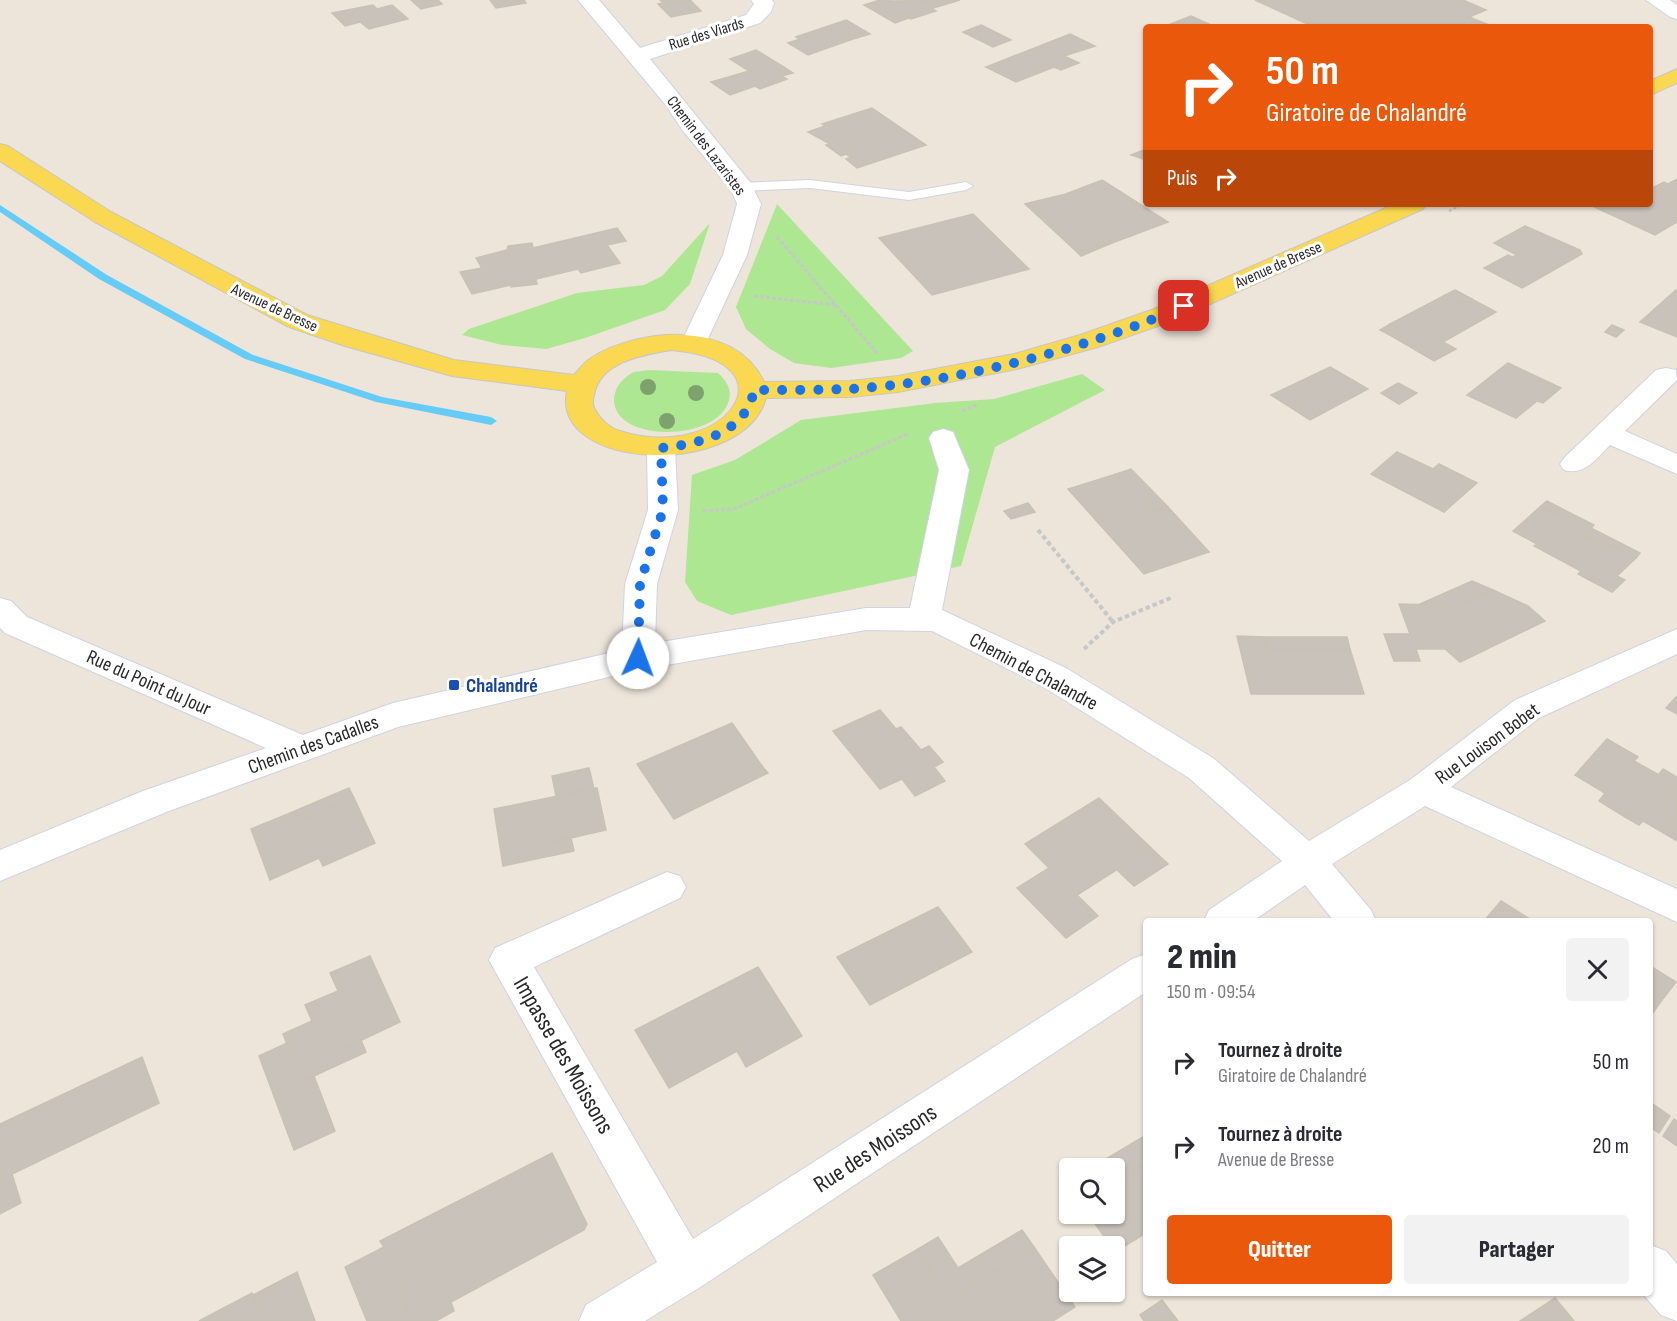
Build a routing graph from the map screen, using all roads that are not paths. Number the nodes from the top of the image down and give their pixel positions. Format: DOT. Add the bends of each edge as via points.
graph roads {
  1 [pos="588,0"];
  2 [pos="761,0"];
  3 [pos="1656,0"];
  4 [pos="1677,13"];
  5 [pos="637,56"];
  6 [pos="1677,75"];
  7 [pos="1653,87"];
  8 [pos="0,151"];
  9 [pos="966,186"];
  10 [pos="746,196"];
  11 [pos="1408,207"];
  12 [pos="694,344"];
  13 [pos="1666,376"];
  14 [pos="580,384"];
  15 [pos="754,390"];
  16 [pos="1607,433"];
  17 [pos="943,438"];
  18 [pos="661,448"];
  19 [pos="1574,464"];
  20 [pos="1677,465"];
  21 [pos="0,609"];
  22 [pos="924,620"];
  23 [pos="1677,641"];
  24 [pos="638,658"];
  25 [pos="302,749"];
  26 [pos="1423,790"];
  27 [pos="1308,862"];
  28 [pos="0,866"];
  29 [pos="667,887"];
  30 [pos="1677,906"];
  31 [pos="1227,918"];
  32 [pos="1355,918"];
  33 [pos="1143,973"];
  34 [pos="687,1270"];
  35 [pos="1653,1271"];
  36 [pos="1677,1299"];
  37 [pos="602,1321"];
  1 -- 5 [label="street, Chemin des Lazaristes"];
  2 -- 5 [label="street, Rue des Viards" via="761,12 753,19"];
  3 -- 4 [label="street"];
  5 -- 10 [label="street, Chemin des Lazaristes"];
  6 -- 7 [label="main road"];
  8 -- 14 [label="main road, Avenue de Bresse" via="103,217 298,321 452,368"];
  9 -- 10 [label="lane" via="909,196 810,184"];
  10 -- 12 [label="street, Chemin des Lazaristes" via="735,255"];
  11 -- 15 [label="main road, Avenue de Bresse" via="1163,315 1017,362 898,384"];
  12 -- 14 [label="main road" via="655,343 625,350 605,358"];
  12 -- 15 [label="main road" via="735,360 748,373"];
  13 -- 16 [label="street"];
  14 -- 18 [label="main road" via="579,410 600,433 617,441"];
  15 -- 18 [label="main road" via="752,402 729,429 709,439"];
  16 -- 19 [label="street"];
  16 -- 20 [label="street"];
  17 -- 22 [label="street" via="954,470"];
  18 -- 24 [label="street" via="663,510 640,584"];
  21 -- 25 [label="street, Rue du Point du Jour" via="16,625"];
  22 -- 24 [label="street, Chemin de Chalandre" via="866,618"];
  22 -- 27 [label="street, Chemin de Chalandre" via="937,620 1054,677 1201,768"];
  23 -- 26 [label="street, Rue Louison Bobet" via="1527,709"];
  24 -- 25 [label="street, Chemin des Cadalles" via="393,716"];
  25 -- 28 [label="street, Chemin des Cadalles" via="156,801"];
  26 -- 27 [label="street, Rue Louison Bobet"];
  26 -- 30 [label="street"];
  27 -- 31 [label="street"];
  27 -- 32 [label="street, Chemin de Chalandre"];
  29 -- 34 [label="street, Impasse des Moissons" via="510,960"];
  33 -- 34 [label="street, Rue des Moissons"];
  34 -- 37 [label="street, Rue des Moissons"];
  35 -- 36 [label="street"];
}
